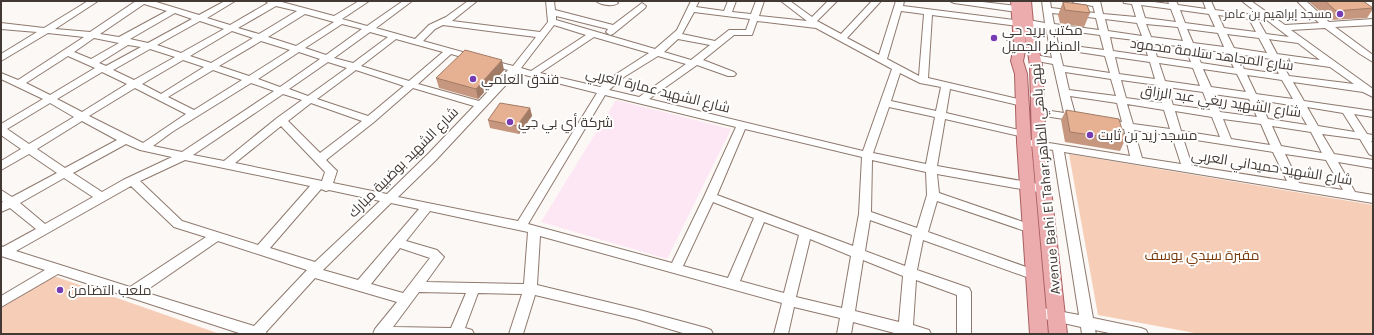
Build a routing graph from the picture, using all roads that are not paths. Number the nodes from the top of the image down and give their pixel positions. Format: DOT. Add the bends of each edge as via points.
graph roads {
  1 [pos="94,1"];
  2 [pos="143,1"];
  3 [pos="231,1"];
  4 [pos="364,1"];
  5 [pos="408,1"];
  6 [pos="473,1"];
  7 [pos="600,1"];
  8 [pos="732,1"];
  9 [pos="760,1"];
  10 [pos="785,1"];
  11 [pos="833,1"];
  12 [pos="877,1"];
  13 [pos="954,1"];
  14 [pos="1078,1"];
  15 [pos="1133,1"];
  16 [pos="1208,1"];
  17 [pos="1246,1"];
  18 [pos="1301,1"];
  19 [pos="1097,2"];
  20 [pos="280,3"];
  21 [pos="614,3"];
  22 [pos="899,4"];
  23 [pos="1173,4"];
  24 [pos="693,5"];
  25 [pos="642,6"];
  26 [pos="1047,6"];
  27 [pos="174,11"];
  28 [pos="304,11"];
  29 [pos="551,11"];
  30 [pos="928,11"];
  31 [pos="1021,11"];
  32 [pos="1213,12"];
  33 [pos="727,13"];
  34 [pos="1083,15"];
  35 [pos="1100,16"];
  36 [pos="754,17"];
  37 [pos="1252,17"];
  38 [pos="199,19"];
  39 [pos="1271,19"];
  40 [pos="339,20"];
  41 [pos="1141,20"];
  42 [pos="441,22"];
  43 [pos="1373,22"];
  44 [pos="815,23"];
  45 [pos="1182,25"];
  46 [pos="1326,25"];
  47 [pos="1,26"];
  48 [pos="1049,26"];
  49 [pos="370,28"];
  50 [pos="615,28"];
  51 [pos="1282,28"];
  52 [pos="231,29"];
  53 [pos="48,30"];
  54 [pos="1222,31"];
  55 [pos="593,34"];
  56 [pos="1106,34"];
  57 [pos="93,35"];
  58 [pos="542,35"];
  59 [pos="395,36"];
  60 [pos="677,36"];
  61 [pos="1263,36"];
  62 [pos="603,37"];
  63 [pos="261,38"];
  64 [pos="842,38"];
  65 [pos="1146,39"];
  66 [pos="125,40"];
  67 [pos="1300,41"];
  68 [pos="417,42"];
  69 [pos="717,44"];
  70 [pos="1188,45"];
  71 [pos="150,46"];
  72 [pos="1054,46"];
  73 [pos="297,49"];
  74 [pos="1373,49"];
  75 [pos="1231,50"];
  76 [pos="1360,50"];
  77 [pos="450,51"];
  78 [pos="67,52"];
  79 [pos="658,53"];
  80 [pos="1110,54"];
  81 [pos="1275,56"];
  82 [pos="182,57"];
  83 [pos="1,58"];
  84 [pos="327,58"];
  85 [pos="1035,58"];
  86 [pos="1373,59"];
  87 [pos="882,60"];
  88 [pos="1153,60"];
  89 [pos="694,62"];
  90 [pos="92,63"];
  91 [pos="1331,64"];
  92 [pos="1058,65"];
  93 [pos="1197,66"];
  94 [pos="212,67"];
  95 [pos="356,67"];
  96 [pos="897,68"];
  97 [pos="104,69"];
  98 [pos="515,69"];
  99 [pos="1242,72"];
  100 [pos="532,74"];
  101 [pos="731,74"];
  102 [pos="1,76"];
  103 [pos="1116,77"];
  104 [pos="251,79"];
  105 [pos="1288,79"];
  106 [pos="923,81"];
  107 [pos="19,82"];
  108 [pos="1161,83"];
  109 [pos="135,84"];
  110 [pos="412,85"];
  111 [pos="946,85"];
  112 [pos="1368,88"];
  113 [pos="1206,89"];
  114 [pos="282,90"];
  115 [pos="603,90"];
  116 [pos="1066,92"];
  117 [pos="1253,96"];
  118 [pos="162,97"];
  119 [pos="49,98"];
  120 [pos="309,100"];
  121 [pos="641,100"];
  122 [pos="1123,101"];
  123 [pos="886,102"];
  124 [pos="1022,103"];
  125 [pos="1300,103"];
  126 [pos="481,105"];
  127 [pos="1169,108"];
  128 [pos="1346,109"];
  129 [pos="1038,112"];
  130 [pos="194,114"];
  131 [pos="1216,114"];
  132 [pos="1373,114"];
  133 [pos="941,115"];
  134 [pos="84,116"];
  135 [pos="1070,117"];
  136 [pos="281,120"];
  137 [pos="370,120"];
  138 [pos="1085,120"];
  139 [pos="1099,122"];
  140 [pos="1265,122"];
  141 [pos="742,125"];
  142 [pos="1129,126"];
  143 [pos="1,129"];
  144 [pos="1315,130"];
  145 [pos="1177,134"];
  146 [pos="1368,137"];
  147 [pos="1024,138"];
  148 [pos="125,140"];
  149 [pos="1227,142"];
  150 [pos="1039,144"];
  151 [pos="1058,147"];
  152 [pos="144,148"];
  153 [pos="29,150"];
  154 [pos="1278,150"];
  155 [pos="1373,152"];
  156 [pos="866,155"];
  157 [pos="182,156"];
  158 [pos="1330,158"];
  159 [pos="320,159"];
  160 [pos="1137,161"];
  161 [pos="1373,164"];
  162 [pos="226,165"];
  163 [pos="1,166"];
  164 [pos="931,169"];
  165 [pos="1188,169"];
  166 [pos="64,173"];
  167 [pos="133,180"];
  168 [pos="322,186"];
  169 [pos="1295,186"];
  170 [pos="1028,187"];
  171 [pos="1044,189"];
  172 [pos="1,194"];
  173 [pos="933,195"];
  174 [pos="1351,195"];
  175 [pos="710,197"];
  176 [pos="102,198"];
  177 [pos="1373,199"];
  178 [pos="388,200"];
  179 [pos="12,202"];
  180 [pos="1,208"];
  181 [pos="426,208"];
  182 [pos="865,214"];
  183 [pos="761,215"];
  184 [pos="521,226"];
  185 [pos="534,229"];
  186 [pos="1031,229"];
  187 [pos="45,230"];
  188 [pos="806,233"];
  189 [pos="918,234"];
  190 [pos="218,236"];
  191 [pos="398,243"];
  192 [pos="261,250"];
  193 [pos="3,252"];
  194 [pos="857,254"];
  195 [pos="58,269"];
  196 [pos="675,269"];
  197 [pos="315,270"];
  198 [pos="910,274"];
  199 [pos="1035,275"];
  200 [pos="732,284"];
  201 [pos="361,286"];
  202 [pos="415,287"];
  203 [pos="474,288"];
  204 [pos="530,289"];
  205 [pos="132,293"];
  206 [pos="406,299"];
  207 [pos="789,300"];
  208 [pos="1,302"];
  209 [pos="1037,312"];
  210 [pos="847,315"];
  211 [pos="1057,316"];
  212 [pos="1088,328"];
  213 [pos="689,332"];
  214 [pos="905,332"];
  215 [pos="1124,332"];
  216 [pos="257,334"];
  217 [pos="380,334"];
  218 [pos="456,334"];
  219 [pos="467,334"];
  220 [pos="516,334"];
  221 [pos="706,334"];
  222 [pos="781,334"];
  223 [pos="844,334"];
  224 [pos="924,334"];
  225 [pos="964,334"];
  226 [pos="1039,334"];
  227 [pos="1058,334"];
  228 [pos="1141,334"];
  1 -- 53 [label="street"];
  2 -- 27 [label="street"];
  2 -- 57 [label="street"];
  3 -- 38 [label="street"];
  4 -- 40 [label="street"];
  5 -- 49 [label="street"];
  6 -- 42 [label="street"];
  7 -- 21 [label="street"];
  8 -- 33 [label="street"];
  9 -- 36 [label="street"];
  10 -- 44 [label="street"];
  11 -- 44 [label="street"];
  12 -- 64 [label="street"];
  13 -- 31 [label="street"];
  14 -- 19 [label="street"];
  14 -- 34 [label="street"];
  15 -- 23 [label="street"];
  15 -- 41 [label="street"];
  16 -- 32 [label="street"];
  17 -- 39 [label="street"];
  18 -- 46 [label="street"];
  19 -- 35 [label="street"];
  20 -- 28 [label="street, شارع الشهيد عمارة العربي"];
  20 -- 52 [label="street"];
  22 -- 30 [label="street"];
  22 -- 87 [label="street"];
  23 -- 32 [label="street"];
  23 -- 45 [label="street"];
  24 -- 33 [label="street"];
  24 -- 60 [label="street"];
  25 -- 50 [label="street"];
  26 -- 34 [label="street"];
  26 -- 48 [label="street"];
  27 -- 38 [label="street"];
  27 -- 66 [label="street"];
  28 -- 40 [label="street, شارع الشهيد عمارة العربي"];
  28 -- 63 [label="street"];
  29 -- 50 [label="street"];
  29 -- 55 [label="street"];
  29 -- 58 [label="street, شارع الشهيد بوضبية مبارك"];
  30 -- 31 [label="street"];
  30 -- 106 [label="street"];
  31 -- 48 [label="street"];
  31 -- 85 [label="main road, Avenue Bahi El Tahar,نهج باهي الطاهر"];
  31 -- 124 [label="main road, Avenue Bahi El Tahar,نهج باهي الطاهر" via="1017,61 1021,74"];
  32 -- 37 [label="street"];
  32 -- 54 [label="street"];
  33 -- 36 [label="street"];
  34 -- 35 [label="street"];
  35 -- 41 [label="street"];
  35 -- 56 [label="street"];
  36 -- 44 [label="street"];
  36 -- 69 [label="street" via="749,33 732,32"];
  37 -- 39 [label="street"];
  37 -- 61 [label="street"];
  38 -- 52 [label="street"];
  38 -- 71 [label="street"];
  39 -- 51 [label="street"];
  40 -- 49 [label="street, شارع الشهيد عمارة العربي"];
  40 -- 73 [label="street"];
  41 -- 45 [label="street"];
  41 -- 65 [label="street"];
  42 -- 58 [label="street"];
  42 -- 68 [label="street"];
  43 -- 46 [label="street"];
  44 -- 64 [label="street"];
  45 -- 54 [label="street"];
  45 -- 70 [label="street"];
  46 -- 51 [label="street"];
  46 -- 76 [label="street"];
  47 -- 53 [label="street"];
  48 -- 56 [label="street"];
  48 -- 72 [label="street"];
  49 -- 59 [label="street, شارع الشهيد عمارة العربي"];
  49 -- 84 [label="street"];
  50 -- 62 [label="street"];
  51 -- 67 [label="street"];
  52 -- 63 [label="street"];
  52 -- 82 [label="street"];
  53 -- 57 [label="street"];
  53 -- 83 [label="street"];
  54 -- 61 [label="street"];
  54 -- 75 [label="street"];
  55 -- 62 [label="street"];
  55 -- 100 [label="street"];
  56 -- 65 [label="street"];
  56 -- 80 [label="street"];
  57 -- 66 [label="street"];
  57 -- 78 [label="street"];
  58 -- 98 [label="street, شارع الشهيد بوضبية مبارك"];
  59 -- 68 [label="street, شارع الشهيد عمارة العربي"];
  59 -- 95 [label="street"];
  60 -- 69 [label="street"];
  60 -- 79 [label="street"];
  61 -- 67 [label="street"];
  61 -- 81 [label="street"];
  62 -- 79 [label="street"];
  63 -- 73 [label="street"];
  63 -- 94 [label="street"];
  64 -- 87 [label="street"];
  65 -- 70 [label="street"];
  65 -- 88 [label="street"];
  66 -- 71 [label="street"];
  66 -- 90 [label="street"];
  67 -- 91 [label="street"];
  68 -- 77 [label="street, شارع الشهيد عمارة العربي"];
  69 -- 89 [label="street"];
  70 -- 75 [label="street"];
  70 -- 93 [label="street"];
  71 -- 82 [label="street"];
  71 -- 97 [label="street"];
  72 -- 80 [label="street, شارع المجاهد سلامة محمود"];
  72 -- 92 [label="street"];
  73 -- 84 [label="street"];
  73 -- 104 [label="street"];
  74 -- 76 [label="street"];
  75 -- 81 [label="street"];
  75 -- 99 [label="street"];
  76 -- 86 [label="street"];
  77 -- 98 [label="street, شارع الشهيد عمارة العربي"];
  77 -- 110 [label="street"];
  78 -- 90 [label="street"];
  78 -- 107 [label="street"];
  79 -- 89 [label="street"];
  79 -- 115 [label="street"];
  80 -- 88 [label="street, شارع المجاهد سلامة محمود"];
  80 -- 103 [label="street"];
  81 -- 91 [label="street"];
  81 -- 105 [label="street"];
  82 -- 94 [label="street"];
  82 -- 109 [label="street"];
  84 -- 95 [label="street"];
  84 -- 114 [label="street"];
  85 -- 92 [label="street"];
  85 -- 129 [label="main road, Avenue Bahi El Tahar,نهج باهي الطاهر"];
  87 -- 96 [label="street"];
  88 -- 93 [label="street, شارع المجاهد سلامة محمود"];
  88 -- 108 [label="street"];
  89 -- 101 [label="street"];
  89 -- 121 [label="street"];
  90 -- 97 [label="street"];
  91 -- 112 [label="street"];
  92 -- 103 [label="street"];
  92 -- 116 [label="street"];
  93 -- 99 [label="street, شارع المجاهد سلامة محمود"];
  93 -- 113 [label="street"];
  94 -- 104 [label="street"];
  94 -- 118 [label="street"];
  95 -- 110 [label="street"];
  95 -- 120 [label="street"];
  96 -- 106 [label="street"];
  96 -- 123 [label="street"];
  97 -- 109 [label="street"];
  97 -- 119 [label="street"];
  98 -- 100 [label="street, شارع الشهيد عمارة العربي"];
  98 -- 126 [label="street, شارع الشهيد بوضبية مبارك"];
  99 -- 105 [label="street, شارع المجاهد سلامة محمود"];
  99 -- 117 [label="street"];
  100 -- 115 [label="street, شارع الشهيد عمارة العربي"];
  102 -- 107 [label="street"];
  103 -- 108 [label="street"];
  103 -- 122 [label="street"];
  104 -- 114 [label="street"];
  104 -- 130 [label="street"];
  105 -- 112 [label="street, شارع المجاهد سلامة محمود"];
  105 -- 125 [label="street"];
  106 -- 111 [label="street"];
  107 -- 119 [label="street"];
  108 -- 113 [label="street"];
  108 -- 127 [label="street"];
  109 -- 118 [label="street"];
  109 -- 134 [label="street"];
  110 -- 126 [label="street"];
  110 -- 137 [label="street"];
  111 -- 124 [label="street"];
  111 -- 133 [label="street"];
  113 -- 117 [label="street"];
  113 -- 131 [label="street"];
  114 -- 120 [label="street"];
  114 -- 157 [label="street"];
  115 -- 121 [label="street, شارع الشهيد عمارة العربي"];
  115 -- 184 [label="street"];
  116 -- 122 [label="street, شارع الشهيد ريغي عبد الرزاق"];
  116 -- 135 [label="street"];
  117 -- 125 [label="street"];
  117 -- 140 [label="street"];
  118 -- 130 [label="street"];
  119 -- 134 [label="street"];
  119 -- 143 [label="street"];
  120 -- 136 [label="street"];
  120 -- 137 [label="street"];
  121 -- 141 [label="street, شارع الشهيد عمارة العربي"];
  122 -- 127 [label="street, شارع الشهيد ريغي عبد الرزاق"];
  122 -- 142 [label="street"];
  123 -- 133 [label="street, شارع الشهيد حميداني العربي"];
  123 -- 156 [label="street"];
  124 -- 147 [label="main road, Avenue Bahi El Tahar,نهج باهي الطاهر"];
  125 -- 128 [label="street"];
  125 -- 144 [label="street"];
  126 -- 178 [label="street, شارع الشهيد بوضبية مبارك"];
  127 -- 131 [label="street, شارع الشهيد ريغي عبد الرزاق"];
  127 -- 145 [label="street"];
  128 -- 132 [label="street"];
  128 -- 146 [label="street"];
  129 -- 135 [label="street"];
  129 -- 150 [label="main road, Avenue Bahi El Tahar,نهج باهي الطاهر"];
  130 -- 152 [label="street"];
  131 -- 140 [label="street, شارع الشهيد ريغي عبد الرزاق"];
  131 -- 149 [label="street"];
  133 -- 147 [label="street, شارع الشهيد حميداني العربي"];
  133 -- 164 [label="street"];
  134 -- 148 [label="street"];
  134 -- 153 [label="street"];
  135 -- 138 [label="street"];
  136 -- 159 [label="street"];
  136 -- 162 [label="street"];
  137 -- 159 [label="street"];
  139 -- 142 [label="street"];
  140 -- 144 [label="street, شارع الشهيد ريغي عبد الرزاق"];
  140 -- 154 [label="street"];
  141 -- 156 [label="street, شارع الشهيد عمارة العربي"];
  141 -- 175 [label="street"];
  142 -- 145 [label="street"];
  142 -- 160 [label="street"];
  143 -- 153 [label="street"];
  144 -- 146 [label="street, شارع الشهيد ريغي عبد الرزاق"];
  144 -- 158 [label="street"];
  145 -- 149 [label="street"];
  145 -- 165 [label="street"];
  146 -- 155 [label="street"];
  147 -- 150 [label="street, شارع الشهيد حميداني العربي"];
  147 -- 170 [label="main road, Avenue Bahi El Tahar,نهج باهي الطاهر"];
  148 -- 152 [label="street"];
  148 -- 166 [label="street"];
  149 -- 154 [label="street"];
  150 -- 151 [label="street, شارع الشهيد حميداني العربي"];
  150 -- 171 [label="main road, Avenue Bahi El Tahar,نهج باهي الطاهر"];
  151 -- 160 [label="street, شارع الشهيد حميداني العربي"];
  151 -- 212 [label="street"];
  152 -- 157 [label="street"];
  153 -- 163 [label="street"];
  153 -- 166 [label="street"];
  154 -- 158 [label="street"];
  154 -- 169 [label="street"];
  156 -- 164 [label="street, شارع الشهيد عمارة العربي"];
  156 -- 182 [label="street"];
  157 -- 162 [label="street"];
  157 -- 167 [label="street"];
  158 -- 161 [label="street"];
  158 -- 174 [label="street"];
  159 -- 168 [label="street" via="331,171"];
  160 -- 165 [label="street, شارع الشهيد حميداني العربي"];
  162 -- 168 [label="street"];
  164 -- 170 [label="street, شارع الشهيد عمارة العربي"];
  164 -- 173 [label="street"];
  165 -- 169 [label="street, شارع الشهيد حميداني العربي"];
  166 -- 176 [label="street"];
  166 -- 179 [label="street"];
  167 -- 176 [label="street"];
  167 -- 190 [label="street" via="178,224"];
  168 -- 178 [label="street"];
  168 -- 192 [label="street"];
  169 -- 174 [label="street, شارع الشهيد حميداني العربي"];
  170 -- 171 [label="street, شارع الشهيد عمارة العربي"];
  170 -- 186 [label="main road, Avenue Bahi El Tahar,نهج باهي الطاهر"];
  171 -- 211 [label="main road, Avenue Bahi El Tahar,نهج باهي الطاهر"];
  172 -- 179 [label="street"];
  173 -- 186 [label="street"];
  173 -- 189 [label="street" via="924,228"];
  174 -- 177 [label="street, شارع الشهيد حميداني العربي"];
  175 -- 183 [label="street"];
  175 -- 196 [label="street"];
  176 -- 187 [label="street"];
  178 -- 181 [label="street"];
  178 -- 197 [label="street, شارع الشهيد بوضبية مبارك"];
  179 -- 180 [label="street"];
  179 -- 187 [label="street"];
  181 -- 184 [label="street"];
  181 -- 191 [label="street"];
  182 -- 189 [label="street"];
  182 -- 194 [label="street"];
  183 -- 188 [label="street"];
  183 -- 200 [label="street"];
  184 -- 185 [label="street"];
  185 -- 196 [label="street"];
  185 -- 204 [label="street"];
  186 -- 199 [label="main road, Avenue Bahi El Tahar,نهج باهي الطاهر"];
  187 -- 193 [label="street"];
  188 -- 194 [label="street"];
  188 -- 207 [label="street"];
  189 -- 198 [label="street"];
  189 -- 199 [label="street"];
  190 -- 192 [label="street"];
  190 -- 205 [label="street"];
  191 -- 201 [label="street"];
  191 -- 202 [label="street" via="433,253 438,257"];
  192 -- 197 [label="street"];
  193 -- 195 [label="street"];
  194 -- 198 [label="street"];
  194 -- 210 [label="street"];
  195 -- 205 [label="street"];
  195 -- 208 [label="street"];
  196 -- 200 [label="street"];
  197 -- 201 [label="street"];
  197 -- 216 [label="street, شارع الشهيد بوضبية مبارك"];
  198 -- 214 [label="street"];
  198 -- 225 [label="street" via="964,292"];
  199 -- 209 [label="main road, Avenue Bahi El Tahar,نهج باهي الطاهر"];
  200 -- 207 [label="street"];
  201 -- 206 [label="street"];
  202 -- 203 [label="street"];
  202 -- 206 [label="street"];
  203 -- 204 [label="street"];
  203 -- 218 [label="street"];
  204 -- 213 [label="street" via="636,314"];
  204 -- 220 [label="street"];
  205 -- 216 [label="street"];
  206 -- 217 [label="street"];
  207 -- 210 [label="street"];
  207 -- 222 [label="street"];
  209 -- 211 [label="street"];
  209 -- 226 [label="main road, Avenue Bahi El Tahar,نهج باهي الطاهر"];
  210 -- 214 [label="street"];
  210 -- 223 [label="street"];
  211 -- 212 [label="street"];
  211 -- 227 [label="main road, Avenue Bahi El Tahar,نهج باهي الطاهر"];
  212 -- 215 [label="street"];
  213 -- 221 [label="street"];
  214 -- 224 [label="street"];
  215 -- 228 [label="street"];
  217 -- 218 [label="street"];
  218 -- 219 [label="street"];
}
